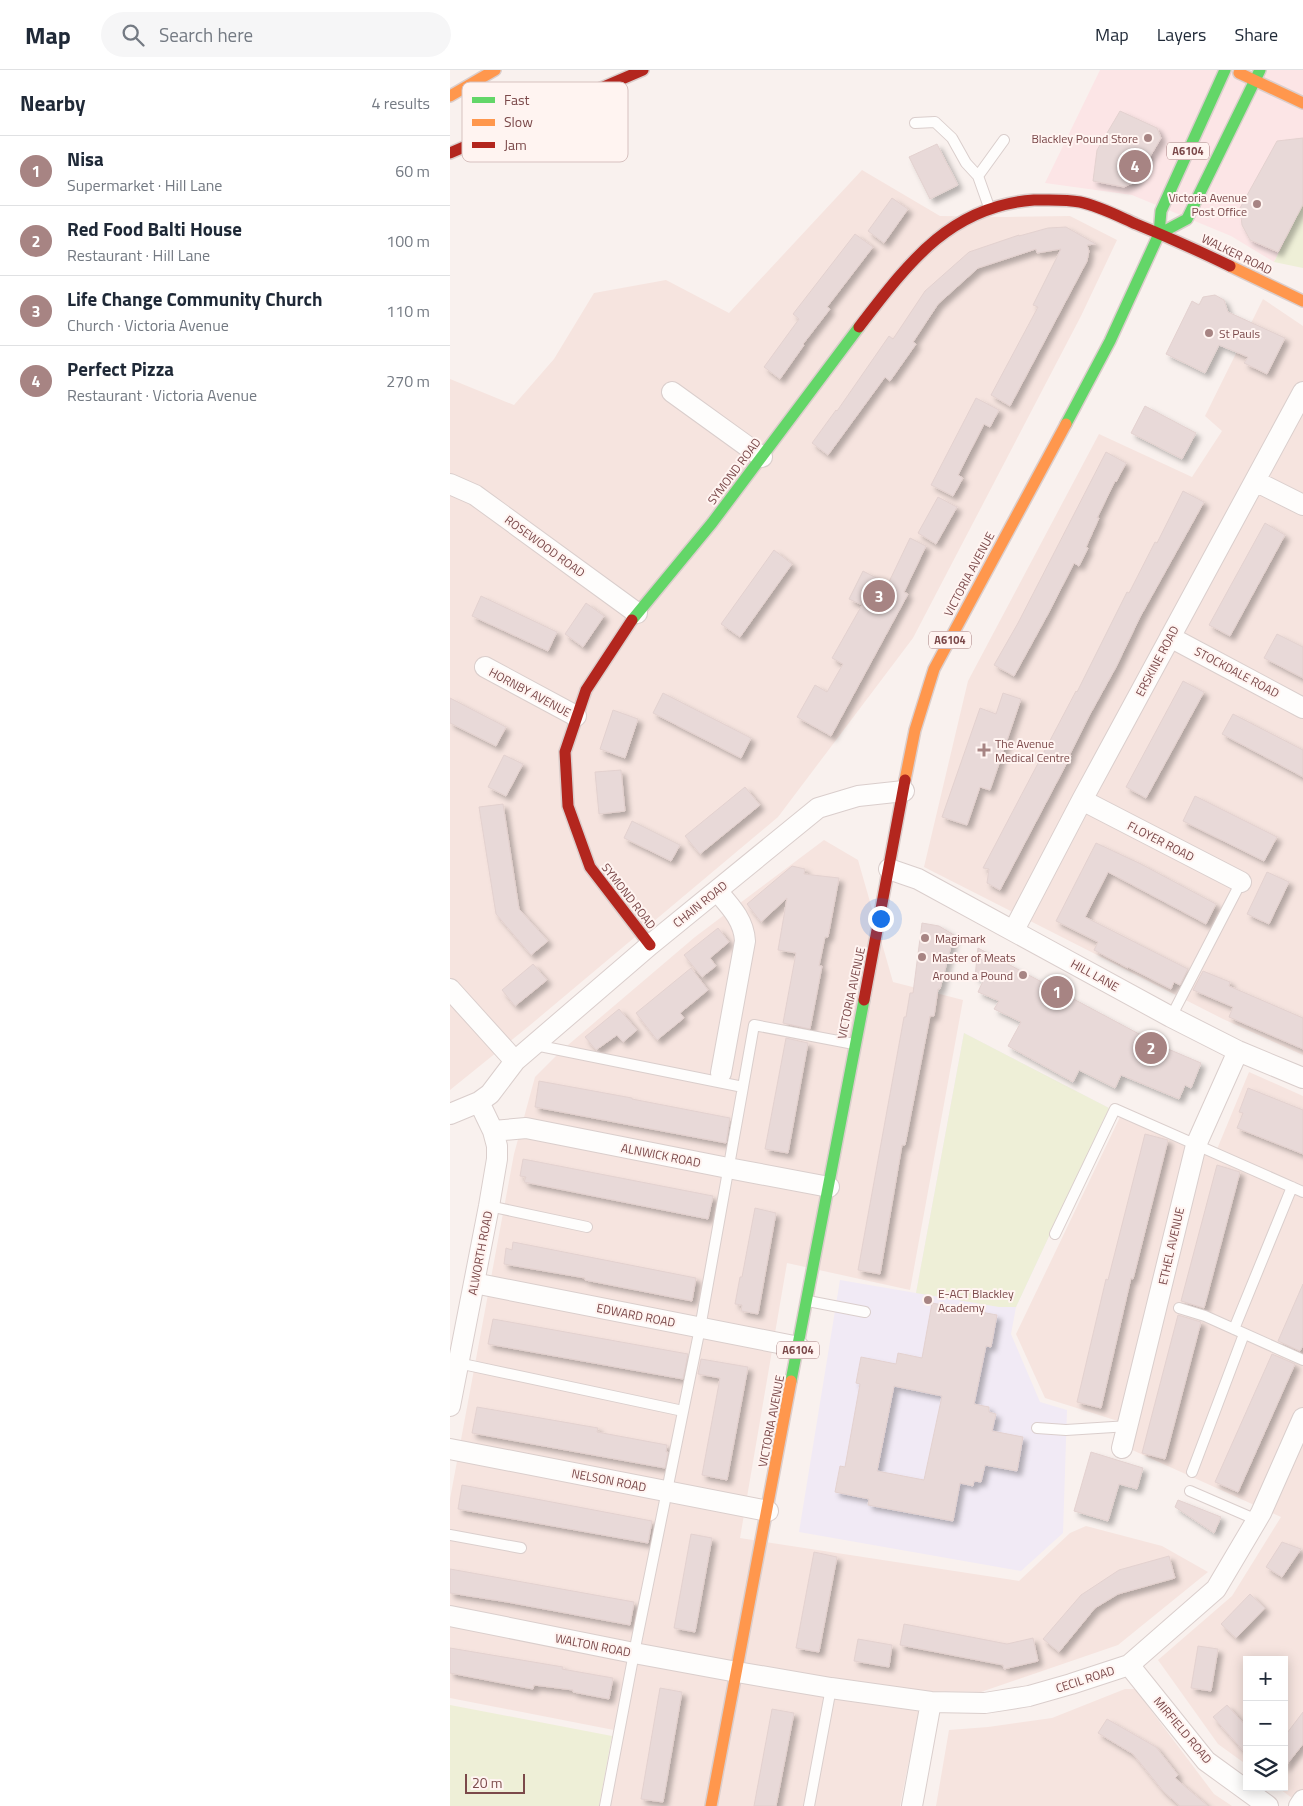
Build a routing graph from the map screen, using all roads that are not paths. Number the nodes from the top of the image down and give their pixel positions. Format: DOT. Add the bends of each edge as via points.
graph roads {
  1 [pos="495,70"];
  2 [pos="643,70"];
  3 [pos="1225,70"];
  4 [pos="1234,70"];
  5 [pos="1260,70"];
  6 [pos="1255,81"];
  7 [pos="474,82"];
  8 [pos="615,82"];
  9 [pos="462,89"];
  10 [pos="450,96"];
  11 [pos="1303,103"];
  12 [pos="916,124"];
  13 [pos="1004,140"];
  14 [pos="462,148"];
  15 [pos="450,153"];
  16 [pos="978,176"];
  17 [pos="990,208"];
  18 [pos="1159,234"];
  19 [pos="1303,301"];
  20 [pos="672,392"];
  21 [pos="1303,392"];
  22 [pos="762,457"];
  23 [pos="1255,481"];
  24 [pos="450,484"];
  25 [pos="1303,505"];
  26 [pos="637,613"];
  27 [pos="1170,637"];
  28 [pos="485,667"];
  29 [pos="1303,708"];
  30 [pos="576,716"];
  31 [pos="904,791"];
  32 [pos="1082,800"];
  33 [pos="889,869"];
  34 [pos="1241,882"];
  35 [pos="717,891"];
  36 [pos="1014,930"];
  37 [pos="650,945"];
  38 [pos="450,989"];
  39 [pos="1170,1017"];
  40 [pos="534,1044"];
  41 [pos="855,1044"];
  42 [pos="1238,1051"];
  43 [pos="515,1061"];
  44 [pos="721,1073"];
  45 [pos="1303,1078"];
  46 [pos="742,1087"];
  47 [pos="479,1102"];
  48 [pos="450,1114"];
  49 [pos="493,1131"];
  50 [pos="1196,1145"];
  51 [pos="728,1168"];
  52 [pos="829,1187"];
  53 [pos="1292,1187"];
  54 [pos="1303,1192"];
  55 [pos="489,1206"];
  56 [pos="587,1227"];
  57 [pos="1055,1234"];
  58 [pos="474,1283"];
  59 [pos="807,1301"];
  60 [pos="1179,1308"];
  61 [pos="865,1312"];
  62 [pos="700,1328"];
  63 [pos="1239,1332"];
  64 [pos="798,1347"];
  65 [pos="1303,1360"];
  66 [pos="458,1363"];
  67 [pos="450,1406"];
  68 [pos="683,1411"];
  69 [pos="1303,1418"];
  70 [pos="1129,1426"];
  71 [pos="1037,1428"];
  72 [pos="1122,1448"];
  73 [pos="450,1449"];
  74 [pos="1192,1472"];
  75 [pos="1190,1491"];
  76 [pos="667,1492"];
  77 [pos="768,1511"];
  78 [pos="1257,1520"];
  79 [pos="450,1535"];
  80 [pos="521,1548"];
  81 [pos="450,1616"];
  82 [pos="634,1653"];
  83 [pos="1129,1665"];
  84 [pos="737,1672"];
  85 [pos="831,1688"];
  86 [pos="931,1702"];
  87 [pos="1303,1800"];
  88 [pos="605,1806"];
  89 [pos="711,1806"];
  90 [pos="809,1806"];
  91 [pos="912,1806"];
  92 [pos="1268,1806"];
  93 [pos="1299,1806"];
  1 -- 7 [label="main road"];
  2 -- 8 [label="main road"];
  3 -- 18 [label="main road, VICTORIA AVENUE / A6104" via="1161,210"];
  4 -- 6 [label="main road"];
  5 -- 6 [label="main road, A6104"];
  6 -- 11 [label="main road"];
  6 -- 18 [label="main road, A6104" via="1187,219"];
  9 -- 10 [label="main road"];
  12 -- 16 [label="lane" via="935,122 952,138 966,163"];
  13 -- 16 [label="lane"];
  14 -- 15 [label="main road"];
  16 -- 17 [label="lane"];
  17 -- 18 [label="main road, SYMOND ROAD" via="1009,202 1036,200 1082,203"];
  17 -- 22 [label="main road, SYMOND ROAD" via="957,223 917,254"];
  18 -- 19 [label="main road, WALKER ROAD" via="1194,247"];
  18 -- 31 [label="main road, VICTORIA AVENUE / A6104" via="1110,341 934,669 915,730"];
  20 -- 22 [label="street"];
  21 -- 23 [label="street, ERSKINE ROAD"];
  22 -- 26 [label="main road, SYMOND ROAD"];
  23 -- 25 [label="street"];
  23 -- 27 [label="street, ERSKINE ROAD"];
  24 -- 26 [label="street, ROSEWOOD ROAD" via="475,495"];
  26 -- 30 [label="main road, SYMOND ROAD" via="586,690"];
  27 -- 29 [label="street, STOCKDALE ROAD"];
  27 -- 32 [label="street, ERSKINE ROAD"];
  28 -- 30 [label="street, HORNBY AVENUE"];
  30 -- 37 [label="main road, SYMOND ROAD" via="565,752 568,806 590,867"];
  31 -- 33 [label="main road, VICTORIA AVENUE / A6104"];
  31 -- 35 [label="street, CHAIN ROAD" via="858,796 818,808"];
  32 -- 34 [label="street, FLOYER ROAD"];
  32 -- 36 [label="street, ERSKINE ROAD"];
  33 -- 36 [label="street, HILL LANE" via="918,879"];
  33 -- 41 [label="main road, VICTORIA AVENUE / A6104"];
  34 -- 39 [label="lane"];
  35 -- 37 [label="street, CHAIN ROAD"];
  35 -- 44 [label="street" via="741,922 745,941"];
  36 -- 39 [label="street, HILL LANE"];
  37 -- 40 [label="street, CHAIN ROAD"];
  38 -- 43 [label="street"];
  39 -- 42 [label="street, HILL LANE"];
  40 -- 43 [label="street, CHAIN ROAD"];
  40 -- 46 [label="lane"];
  41 -- 46 [label="lane" via="754,1025"];
  41 -- 52 [label="main road, VICTORIA AVENUE / A6104"];
  42 -- 45 [label="street, HILL LANE"];
  42 -- 50 [label="street, ETHEL AVENUE"];
  43 -- 47 [label="street, CHAIN ROAD" via="490,1094"];
  46 -- 51 [label="lane"];
  47 -- 48 [label="street, CHAIN ROAD"];
  47 -- 49 [label="street, ALWORTH ROAD"];
  49 -- 51 [label="street, ALNWICK ROAD" via="526,1128"];
  49 -- 55 [label="street, ALWORTH ROAD" via="497,1159"];
  50 -- 53 [label="lane"];
  50 -- 57 [label="lane" via="1115,1109"];
  50 -- 70 [label="street, ETHEL AVENUE"];
  51 -- 52 [label="street, ALNWICK ROAD"];
  51 -- 62 [label="lane"];
  52 -- 59 [label="main road, VICTORIA AVENUE / A6104"];
  53 -- 54 [label="lane"];
  53 -- 63 [label="lane"];
  55 -- 56 [label="lane"];
  55 -- 58 [label="street, ALWORTH ROAD"];
  58 -- 62 [label="street, EDWARD ROAD"];
  58 -- 66 [label="street, ALWORTH ROAD"];
  59 -- 61 [label="lane"];
  59 -- 64 [label="main road, VICTORIA AVENUE / A6104"];
  60 -- 63 [label="lane"];
  62 -- 64 [label="street, EDWARD ROAD"];
  62 -- 68 [label="lane"];
  63 -- 65 [label="lane"];
  63 -- 74 [label="lane"];
  64 -- 77 [label="main road, VICTORIA AVENUE / A6104"];
  66 -- 67 [label="street, ALWORTH ROAD"];
  66 -- 68 [label="lane"];
  68 -- 76 [label="lane"];
  69 -- 78 [label="street, CECIL ROAD"];
  70 -- 71 [label="lane" via="1066,1430"];
  70 -- 72 [label="street, ETHEL AVENUE"];
  73 -- 76 [label="street, NELSON ROAD"];
  75 -- 78 [label="lane"];
  76 -- 77 [label="street, NELSON ROAD"];
  76 -- 82 [label="lane"];
  77 -- 84 [label="main road, VICTORIA AVENUE / A6104"];
  78 -- 83 [label="street, CECIL ROAD" via="1216,1589"];
  79 -- 80 [label="lane"];
  81 -- 82 [label="street, WALTON ROAD"];
  82 -- 84 [label="street, WALTON ROAD"];
  82 -- 88 [label="lane"];
  83 -- 86 [label="street, CECIL ROAD" via="1008,1700"];
  83 -- 92 [label="street, MIRFIELD ROAD" via="1206,1760"];
  84 -- 85 [label="street, CECIL ROAD"];
  84 -- 89 [label="main road, VICTORIA AVENUE / A6104"];
  85 -- 86 [label="street, CECIL ROAD"];
  85 -- 90 [label="lane"];
  86 -- 91 [label="street"];
  87 -- 93 [label="street"];
}
